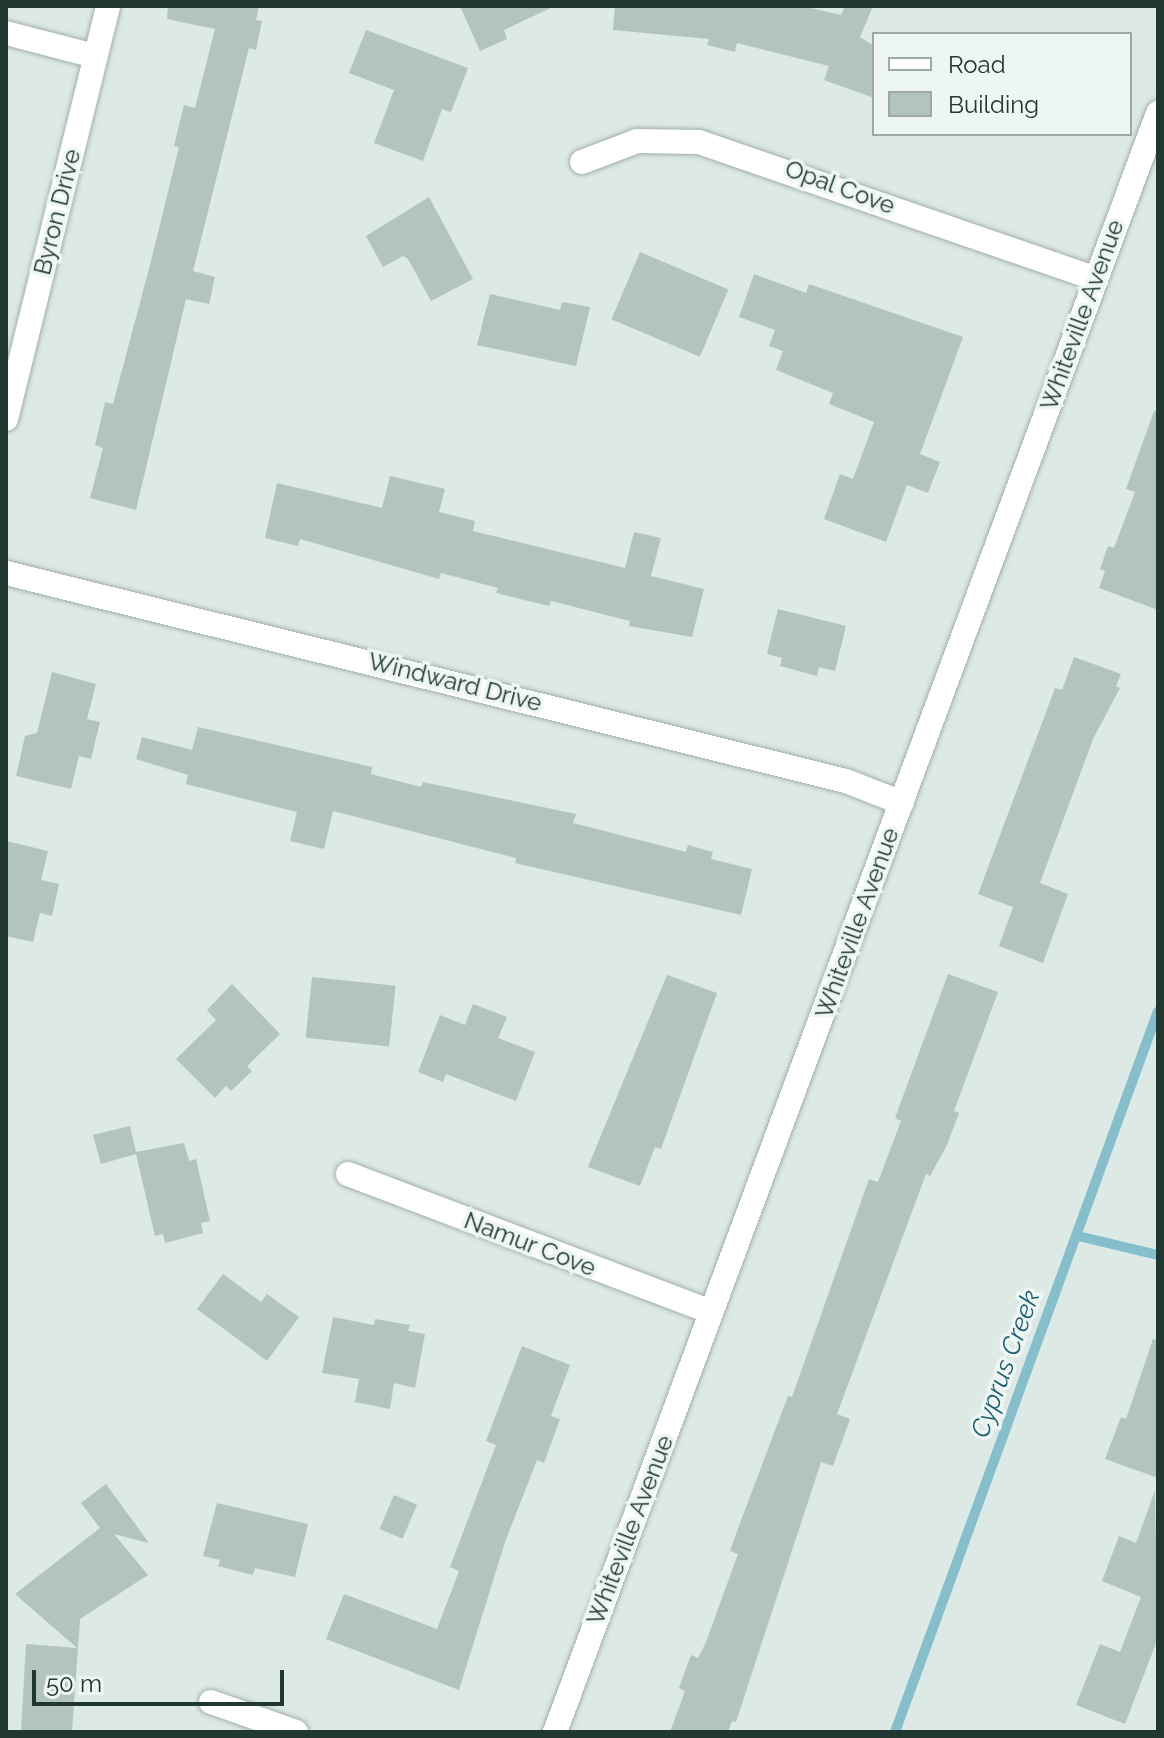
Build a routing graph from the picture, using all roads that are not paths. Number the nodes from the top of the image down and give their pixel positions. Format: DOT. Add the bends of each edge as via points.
graph roads {
  1 [pos="108,6"];
  2 [pos="6,33"];
  3 [pos="95,56"];
  4 [pos="1158,113"];
  5 [pos="582,162"];
  6 [pos="1095,278"];
  7 [pos="6,419"];
  8 [pos="6,573"];
  9 [pos="902,803"];
  10 [pos="348,1174"];
  11 [pos="711,1312"];
  12 [pos="211,1702"];
  13 [pos="296,1732"];
  14 [pos="555,1732"];
  1 -- 3 [label="street, Byron Drive"];
  2 -- 3 [label="street"];
  3 -- 7 [label="street, Byron Drive"];
  4 -- 6 [label="street, Whiteville Avenue"];
  5 -- 6 [label="street, Opal Cove" via="637,141 699,142"];
  6 -- 9 [label="street, Whiteville Avenue"];
  8 -- 9 [label="street, Windward Drive" via="846,781"];
  9 -- 11 [label="street, Whiteville Avenue"];
  10 -- 11 [label="street, Namur Cove"];
  11 -- 14 [label="street, Whiteville Avenue"];
  12 -- 13 [label="street"];
}
